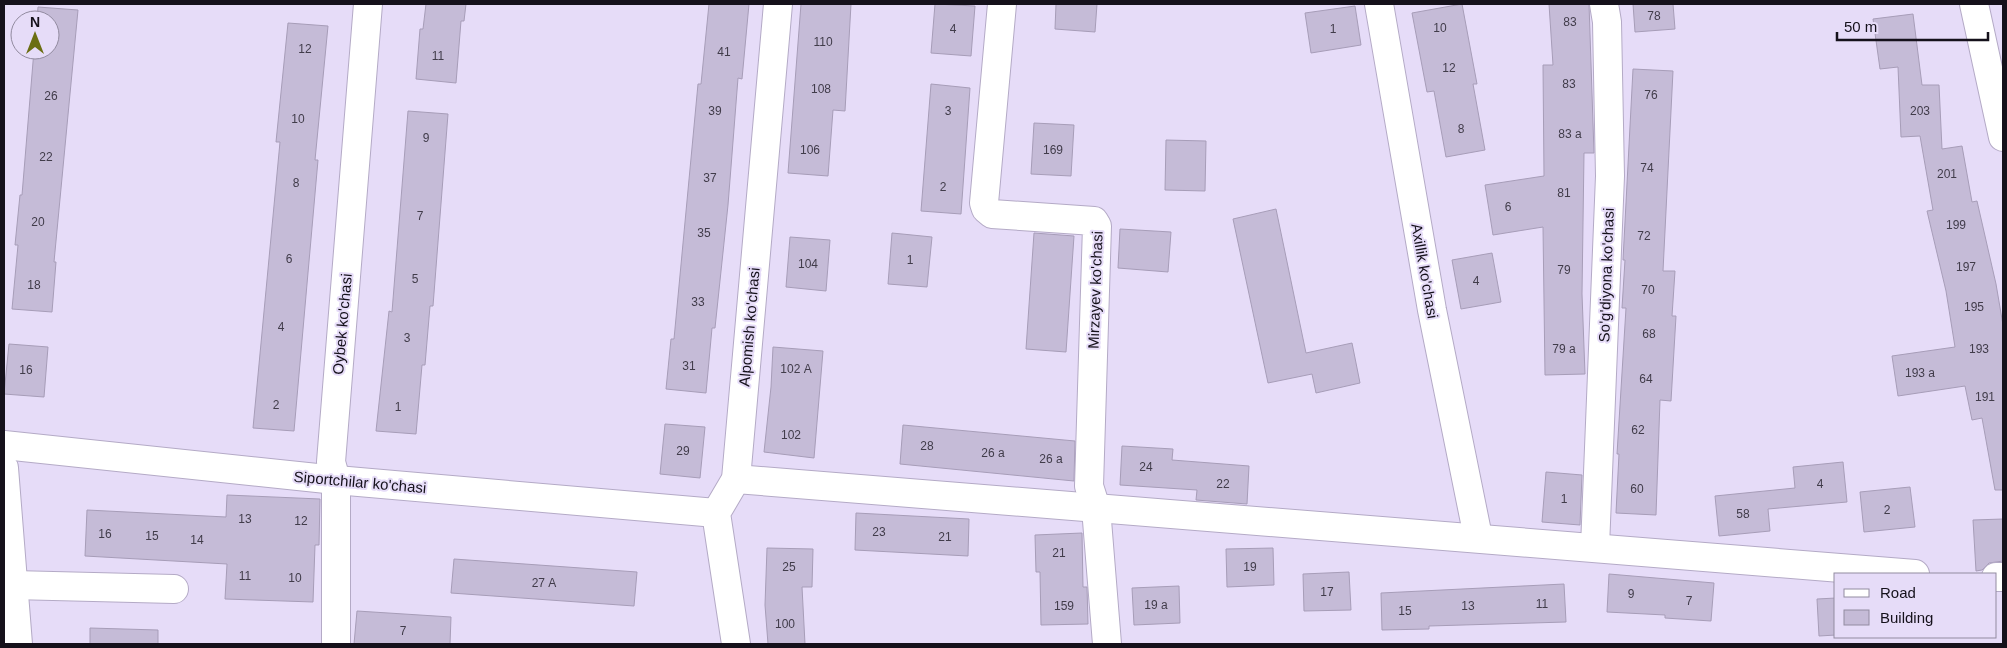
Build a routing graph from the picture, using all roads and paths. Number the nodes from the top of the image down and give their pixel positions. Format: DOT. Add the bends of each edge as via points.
graph roads {
  1 [pos="368,4"];
  2 [pos="778,4"];
  3 [pos="1002,4"];
  4 [pos="1382,4"];
  5 [pos="1604,4"];
  6 [pos="1974,4"];
  7 [pos="2003,137"];
  8 [pos="4,445"];
  9 [pos="4,468"];
  10 [pos="736,479"];
  11 [pos="336,480"];
  12 [pos="1096,508"];
  13 [pos="716,513"];
  14 [pos="1478,537"];
  15 [pos="1595,547"];
  16 [pos="1903,573"];
  17 [pos="13,585"];
  18 [pos="174,588"];
  19 [pos="18,644"];
  20 [pos="336,644"];
  21 [pos="736,644"];
  22 [pos="1107,644"];
  1 -- 11 [label="street, Oybek ko'chasi" via="331,462"];
  2 -- 10 [label="street, Alpomish ko'chasi"];
  3 -- 12 [label="street, Mirzayev ko'chasi" via="984,203 992,214 1097,223 1089,486"];
  4 -- 14 [label="street, Axillik ko'chasi" via="1432,310"];
  5 -- 15 [label="street, So'g'diyona ko'chasi" via="1608,22 1610,176"];
  6 -- 7 [label="street"];
  8 -- 11 [label="street, Siportchilar ko'chasi"];
  9 -- 17 [label="street"];
  10 -- 12 [label="street"];
  10 -- 13 [label="street, Alpomish ko'chasi"];
  11 -- 13 [label="street, Siportchilar ko'chasi"];
  11 -- 20 [label="street, Oybek ko'chasi"];
  12 -- 14 [label="street"];
  12 -- 22 [label="street, Mirzayev ko'chasi"];
  13 -- 21 [label="street"];
  14 -- 15 [label="street"];
  15 -- 16 [label="street"];
  17 -- 18 [label="street"];
  17 -- 19 [label="street"];
}
